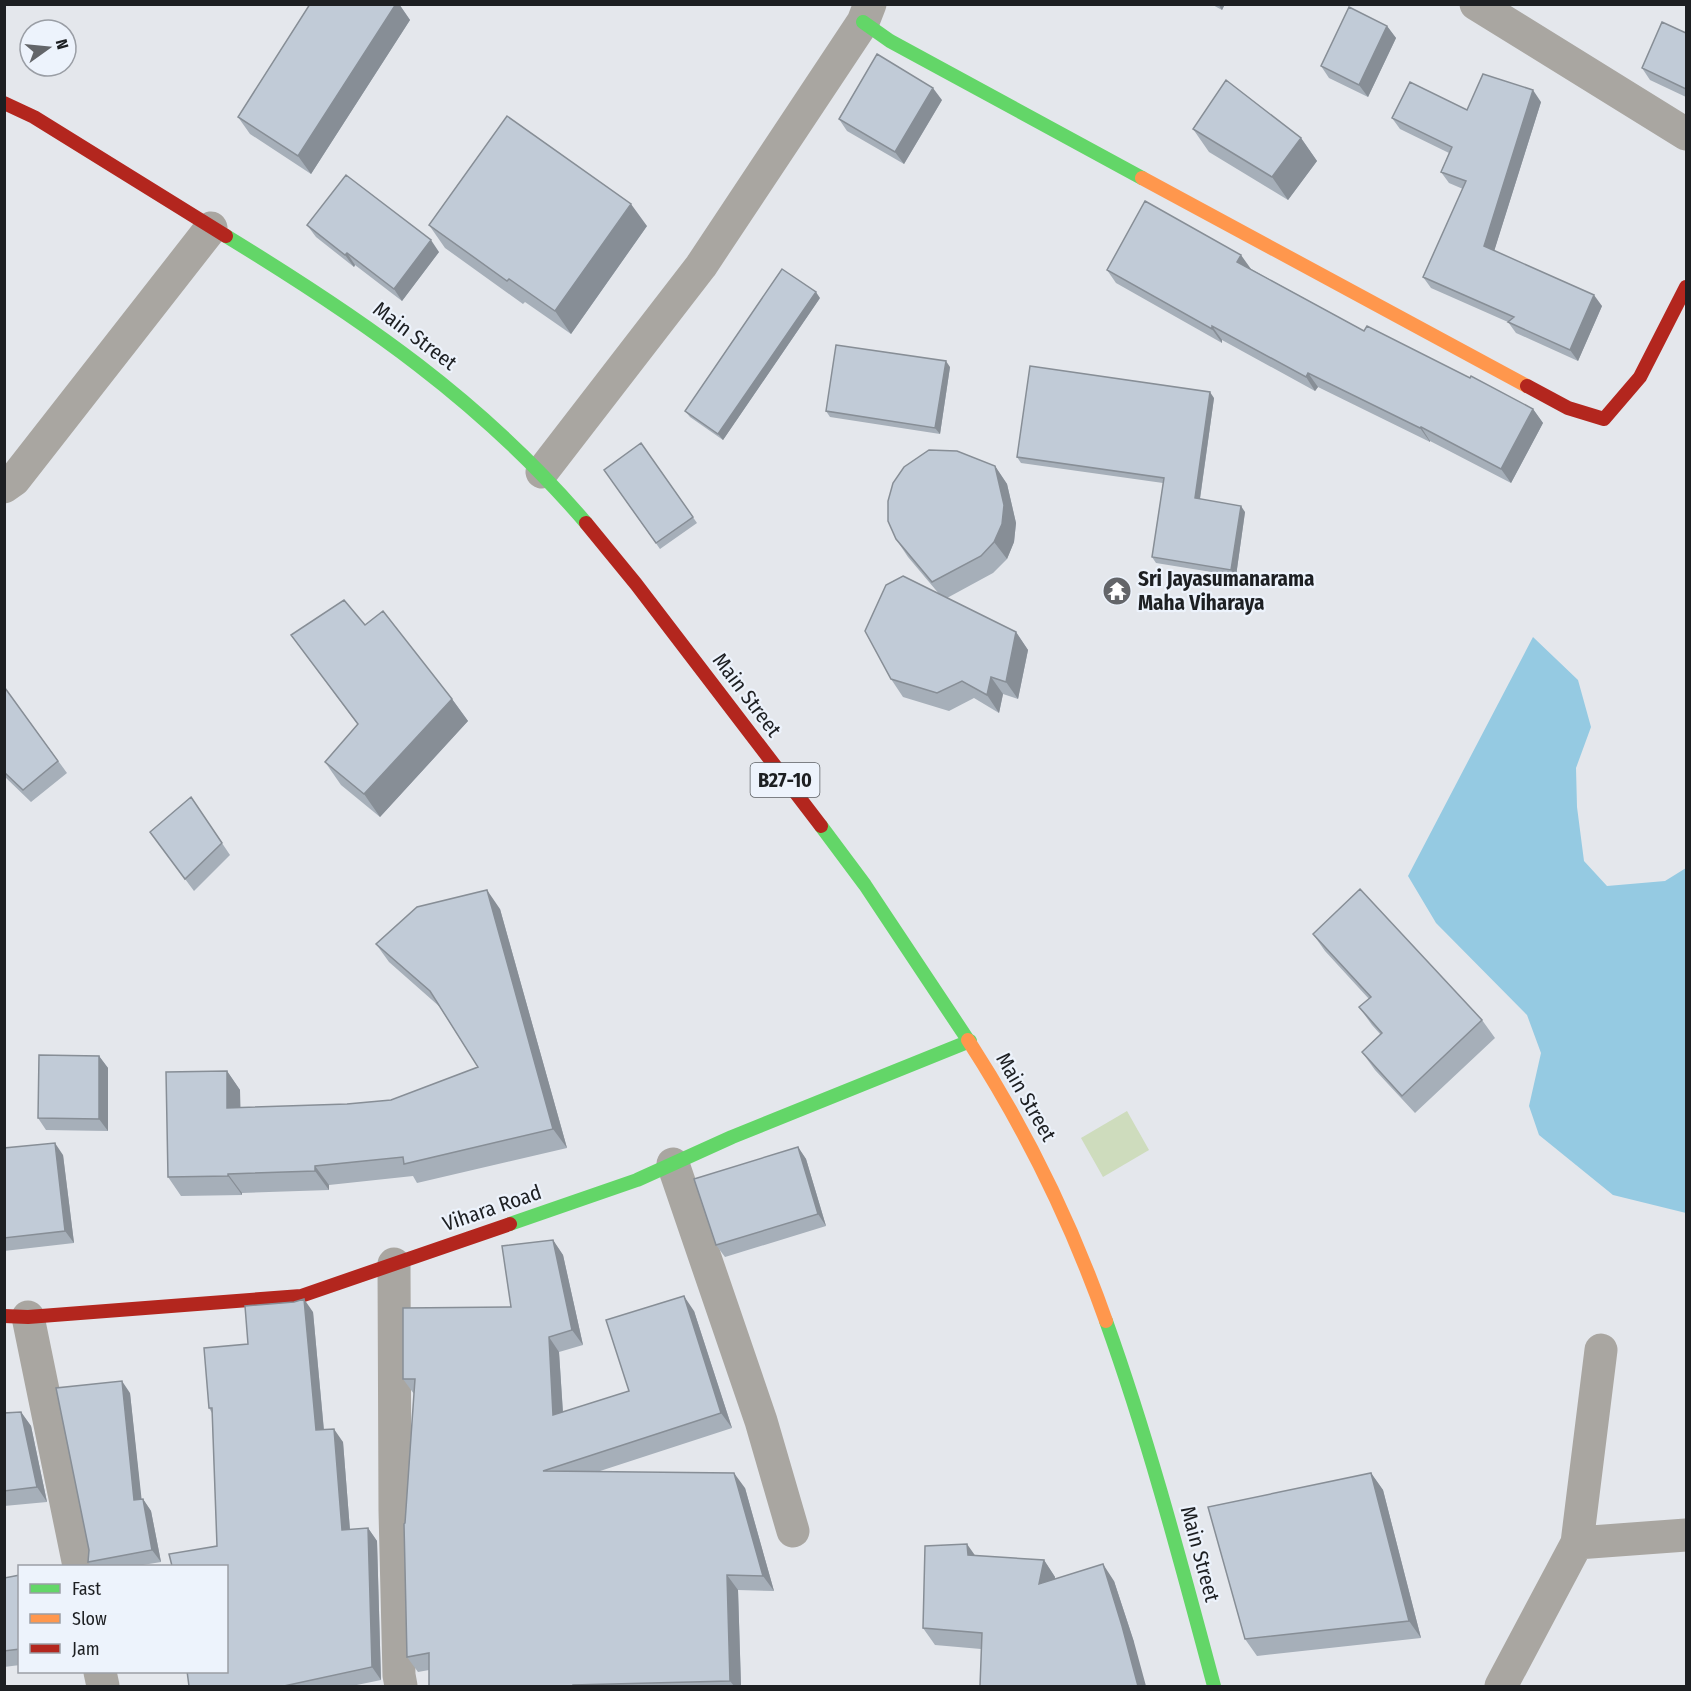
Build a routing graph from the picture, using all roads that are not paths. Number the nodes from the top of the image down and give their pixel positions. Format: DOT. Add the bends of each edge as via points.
graph roads {
  1 [pos="1476,4"];
  2 [pos="867,13"];
  3 [pos="4,87"];
  4 [pos="4,103"];
  5 [pos="34,117"];
  6 [pos="1686,134"];
  7 [pos="211,228"];
  8 [pos="1686,287"];
  9 [pos="542,472"];
  10 [pos="4,487"];
  11 [pos="970,1041"];
  12 [pos="673,1164"];
  13 [pos="394,1264"];
  14 [pos="16,1317"];
  15 [pos="1601,1350"];
  16 [pos="793,1531"];
  17 [pos="1686,1535"];
  18 [pos="1577,1544"];
  19 [pos="79,1565"];
  20 [pos="401,1686"];
  21 [pos="1214,1686"];
  22 [pos="1501,1686"];
  1 -- 6 [label="street"];
  2 -- 8 [label="main road" via="890,41 1568,408 1604,418 1640,377"];
  2 -- 9 [label="street" via="701,266"];
  3 -- 5 [label="main road, Main Street / B27-10"];
  4 -- 5 [label="main road, Main Street / B27-10"];
  5 -- 7 [label="main road, Main Street / B27-10"];
  7 -- 9 [label="main road, Main Street / B27-10" via="356,318 416,361 507,437"];
  7 -- 10 [label="street" via="14,480"];
  9 -- 11 [label="main road, Main Street / B27-10" via="595,533 779,771 858,877"];
  11 -- 12 [label="main road, Vihara Road"];
  11 -- 21 [label="main road, Main Street / B27-10" via="1048,1180 1105,1316 1136,1407"];
  12 -- 13 [label="main road, Vihara Road"];
  12 -- 16 [label="street" via="761,1421"];
  13 -- 14 [label="main road, Vihara Road" via="301,1296"];
  13 -- 20 [label="street" via="394,1511"];
  14 -- 19 [label="street"];
  15 -- 18 [label="street"];
  17 -- 18 [label="street"];
  18 -- 22 [label="street"];
}
